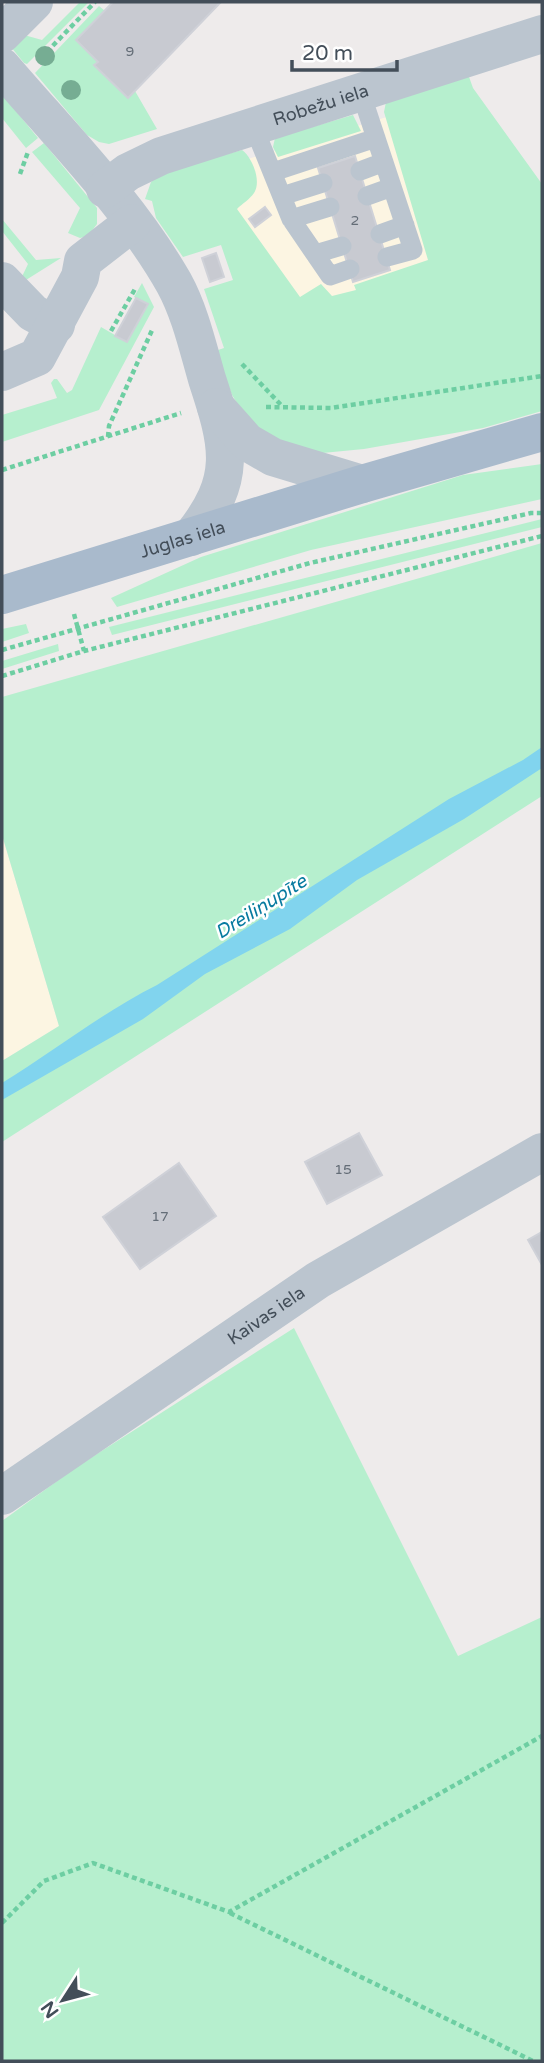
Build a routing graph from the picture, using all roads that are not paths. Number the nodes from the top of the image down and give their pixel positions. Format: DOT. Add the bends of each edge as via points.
graph roads {
  1 [pos="34,2"];
  2 [pos="2,33"];
  3 [pos="542,34"];
  4 [pos="20,64"];
  5 [pos="360,90"];
  6 [pos="253,125"];
  7 [pos="376,138"];
  8 [pos="384,162"];
  9 [pos="360,171"];
  10 [pos="272,172"];
  11 [pos="323,183"];
  12 [pos="392,187"];
  13 [pos="105,189"];
  14 [pos="282,196"];
  15 [pos="367,196"];
  16 [pos="330,207"];
  17 [pos="291,219"];
  18 [pos="132,223"];
  19 [pos="405,225"];
  20 [pos="380,234"];
  21 [pos="342,246"];
  22 [pos="315,254"];
  23 [pos="387,257"];
  24 [pos="350,269"];
  25 [pos="2,281"];
  26 [pos="56,325"];
  27 [pos="2,372"];
  28 [pos="203,408"];
  29 [pos="542,432"];
  30 [pos="362,484"];
  31 [pos="191,537"];
  32 [pos="2,595"];
  33 [pos="542,1152"];
  34 [pos="2,1496"];
  1 -- 2 [label="street"];
  3 -- 5 [label="street, Robežu iela"];
  4 -- 13 [label="street"];
  5 -- 6 [label="street, Robežu iela"];
  5 -- 7 [label="lane"];
  6 -- 10 [label="lane"];
  6 -- 13 [label="street, Robežu iela" via="144,163"];
  7 -- 8 [label="lane"];
  7 -- 10 [label="lane"];
  8 -- 9 [label="lane"];
  8 -- 12 [label="lane"];
  10 -- 14 [label="lane"];
  11 -- 14 [label="lane"];
  12 -- 15 [label="lane"];
  12 -- 19 [label="lane"];
  13 -- 18 [label="street"];
  14 -- 17 [label="lane"];
  16 -- 17 [label="lane"];
  17 -- 22 [label="lane"];
  18 -- 26 [label="street" via="83,261"];
  18 -- 28 [label="street" via="175,285"];
  19 -- 20 [label="lane"];
  19 -- 23 [label="lane" via="413,250"];
  21 -- 22 [label="lane"];
  22 -- 24 [label="lane" via="330,276"];
  25 -- 26 [label="street" via="33,313"];
  26 -- 27 [label="street" via="37,356"];
  28 -- 30 [label="street" via="273,457"];
  28 -- 31 [label="street" via="224,446 225,475 213,510"];
  29 -- 30 [label="main road, Juglas iela"];
  30 -- 31 [label="main road, Juglas iela"];
  31 -- 32 [label="main road, Juglas iela"];
  33 -- 34 [label="street, Kaivas iela" via="318,1280"];
}
